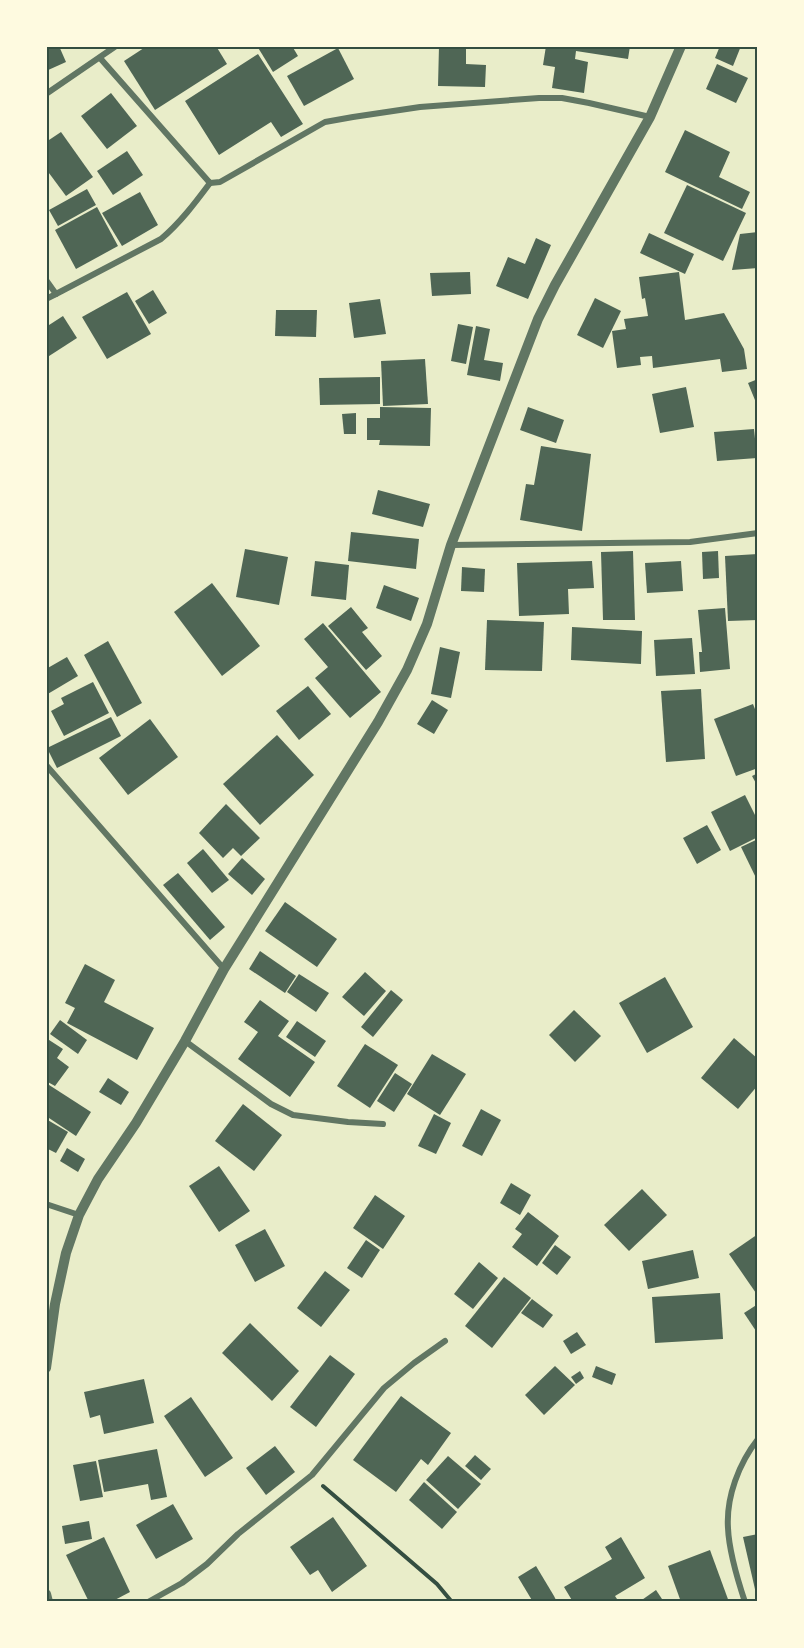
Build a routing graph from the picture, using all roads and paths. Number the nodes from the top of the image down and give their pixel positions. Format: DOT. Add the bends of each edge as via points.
graph roads {
  1 [pos="116,46"];
  2 [pos="681,46"];
  3 [pos="100,58"];
  4 [pos="46,94"];
  5 [pos="650,117"];
  6 [pos="210,183"];
  7 [pos="46,280"];
  8 [pos="56,294"];
  9 [pos="46,299"];
  10 [pos="758,533"];
  11 [pos="451,545"];
  12 [pos="46,765"];
  13 [pos="224,969"];
  14 [pos="184,1041"];
  15 [pos="383,1124"];
  16 [pos="46,1204"];
  17 [pos="79,1215"];
  18 [pos="446,1341"];
  19 [pos="46,1368"];
  20 [pos="758,1439"];
  21 [pos="312,1475"];
  22 [pos="46,1594"];
  23 [pos="48,1602"];
  24 [pos="148,1602"];
  25 [pos="452,1602"];
  26 [pos="745,1602"];
  1 -- 3 [label="street"];
  2 -- 5 [label="street"];
  3 -- 4 [label="street"];
  3 -- 6 [label="street"];
  5 -- 6 [label="street" via="539,98 398,110 325,122 220,182"];
  5 -- 11 [label="street" via="538,320"];
  6 -- 8 [label="street" via="161,238"];
  7 -- 8 [label="street"];
  8 -- 9 [label="street"];
  10 -- 11 [label="street" via="690,542"];
  11 -- 13 [label="street" via="427,624 407,670"];
  12 -- 13 [label="street"];
  13 -- 14 [label="street"];
  14 -- 15 [label="street" via="292,1115"];
  14 -- 17 [label="street"];
  16 -- 17 [label="street"];
  17 -- 19 [label="street" via="55,1304"];
  18 -- 21 [label="street" via="384,1388"];
  20 -- 26 [label="street" via="745,1455 737,1477 728,1527"];
  21 -- 24 [label="street" via="207,1564"];
  21 -- 25 [label="path" via="437,1584"];
  22 -- 23 [label="street"];
}
